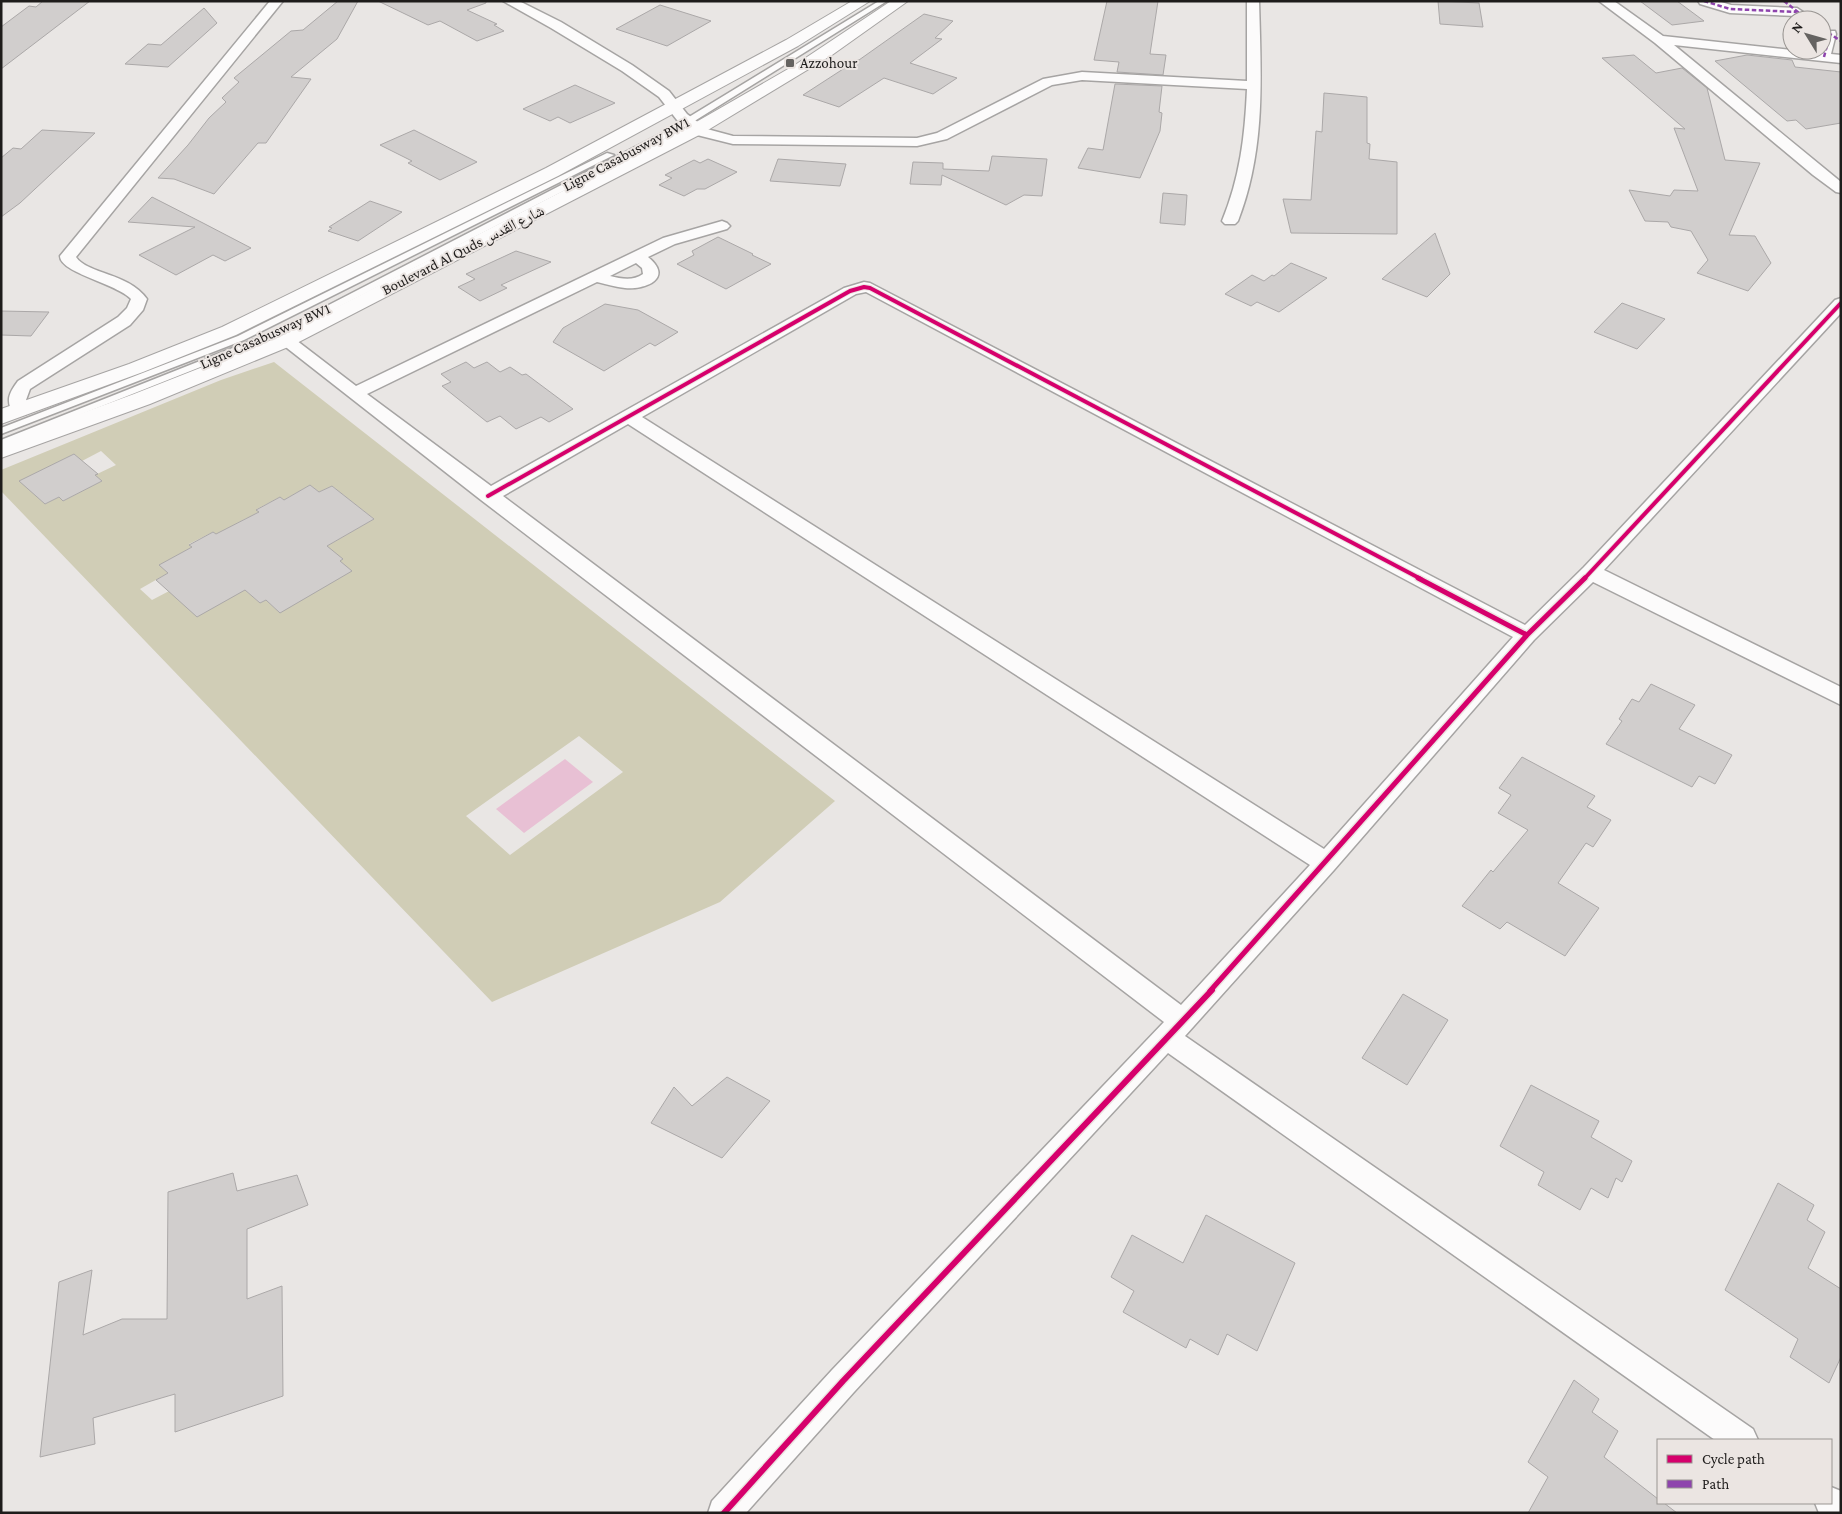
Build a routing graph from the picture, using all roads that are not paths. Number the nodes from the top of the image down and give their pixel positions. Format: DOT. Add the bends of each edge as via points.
graph roads {
  1 [pos="277,1"];
  2 [pos="510,1"];
  3 [pos="863,1"];
  4 [pos="874,1"];
  5 [pos="884,1"];
  6 [pos="900,1"];
  7 [pos="1253,1"];
  8 [pos="1605,1"];
  9 [pos="1704,1"];
  10 [pos="1784,1"];
  11 [pos="1795,10"];
  12 [pos="1782,11"];
  13 [pos="1660,40"];
  14 [pos="1782,53"];
  15 [pos="1253,86"];
  16 [pos="685,118"];
  17 [pos="1841,190"];
  18 [pos="1230,221"];
  19 [pos="722,226"];
  20 [pos="638,257"];
  21 [pos="598,277"];
  22 [pos="1841,303"];
  23 [pos="286,341"];
  24 [pos="355,393"];
  25 [pos="11,414"];
  26 [pos="628,416"];
  27 [pos="1,430"];
  28 [pos="1,443"];
  29 [pos="1,451"];
  30 [pos="488,496"];
  31 [pos="1591,572"];
  32 [pos="1528,635"];
  33 [pos="1841,697"];
  34 [pos="1326,863"];
  35 [pos="1175,1029"];
  36 [pos="1741,1439"];
  37 [pos="724,1513"];
  1 -- 25 [label="street" via="68,256 68,260 79,268 137,294 139,299 135,310 124,321 24,385"];
  2 -- 16 [label="street" via="596,48 664,94"];
  3 -- 16 [label="main road, Boulevard Al Quds شارع القدس" via="792,43"];
  4 -- 16 [label="lane, Ligne Casabusway BW1"];
  5 -- 16 [label="lane, Ligne Casabusway BW1"];
  6 -- 16 [label="main road, Boulevard Al Quds شارع القدس" via="757,96"];
  7 -- 15 [label="street"];
  8 -- 13 [label="street"];
  9 -- 12 [label="street" via="1730,9"];
  10 -- 11 [label="street"];
  13 -- 14 [label="street"];
  13 -- 17 [label="street"];
  15 -- 16 [label="street" via="1082,76 1058,79 942,136 917,142 734,140 715,137"];
  15 -- 18 [label="street" via="1246,174"];
  16 -- 23 [label="main road, Boulevard Al Quds شارع القدس"];
  16 -- 25 [label="main road, Boulevard Al Quds شارع القدس" via="543,176 229,331"];
  16 -- 27 [label="lane, Ligne Casabusway BW1" via="241,338"];
  16 -- 28 [label="lane, Ligne Casabusway BW1" via="669,133 291,328"];
  19 -- 20 [label="street" via="680,237"];
  20 -- 21 [label="street"];
  20 -- 21 [label="street" via="652,271 646,280 625,284"];
  21 -- 24 [label="street"];
  22 -- 31 [label="street"];
  23 -- 24 [label="street"];
  23 -- 29 [label="main road, Boulevard Al Quds شارع القدس"];
  24 -- 30 [label="street"];
  26 -- 30 [label="street"];
  26 -- 32 [label="street" via="850,291 870,288"];
  26 -- 34 [label="street"];
  30 -- 35 [label="street"];
  31 -- 32 [label="street"];
  31 -- 33 [label="street"];
  32 -- 34 [label="street"];
  34 -- 35 [label="street"];
  35 -- 36 [label="street"];
  35 -- 37 [label="street" via="843,1381"];
}
